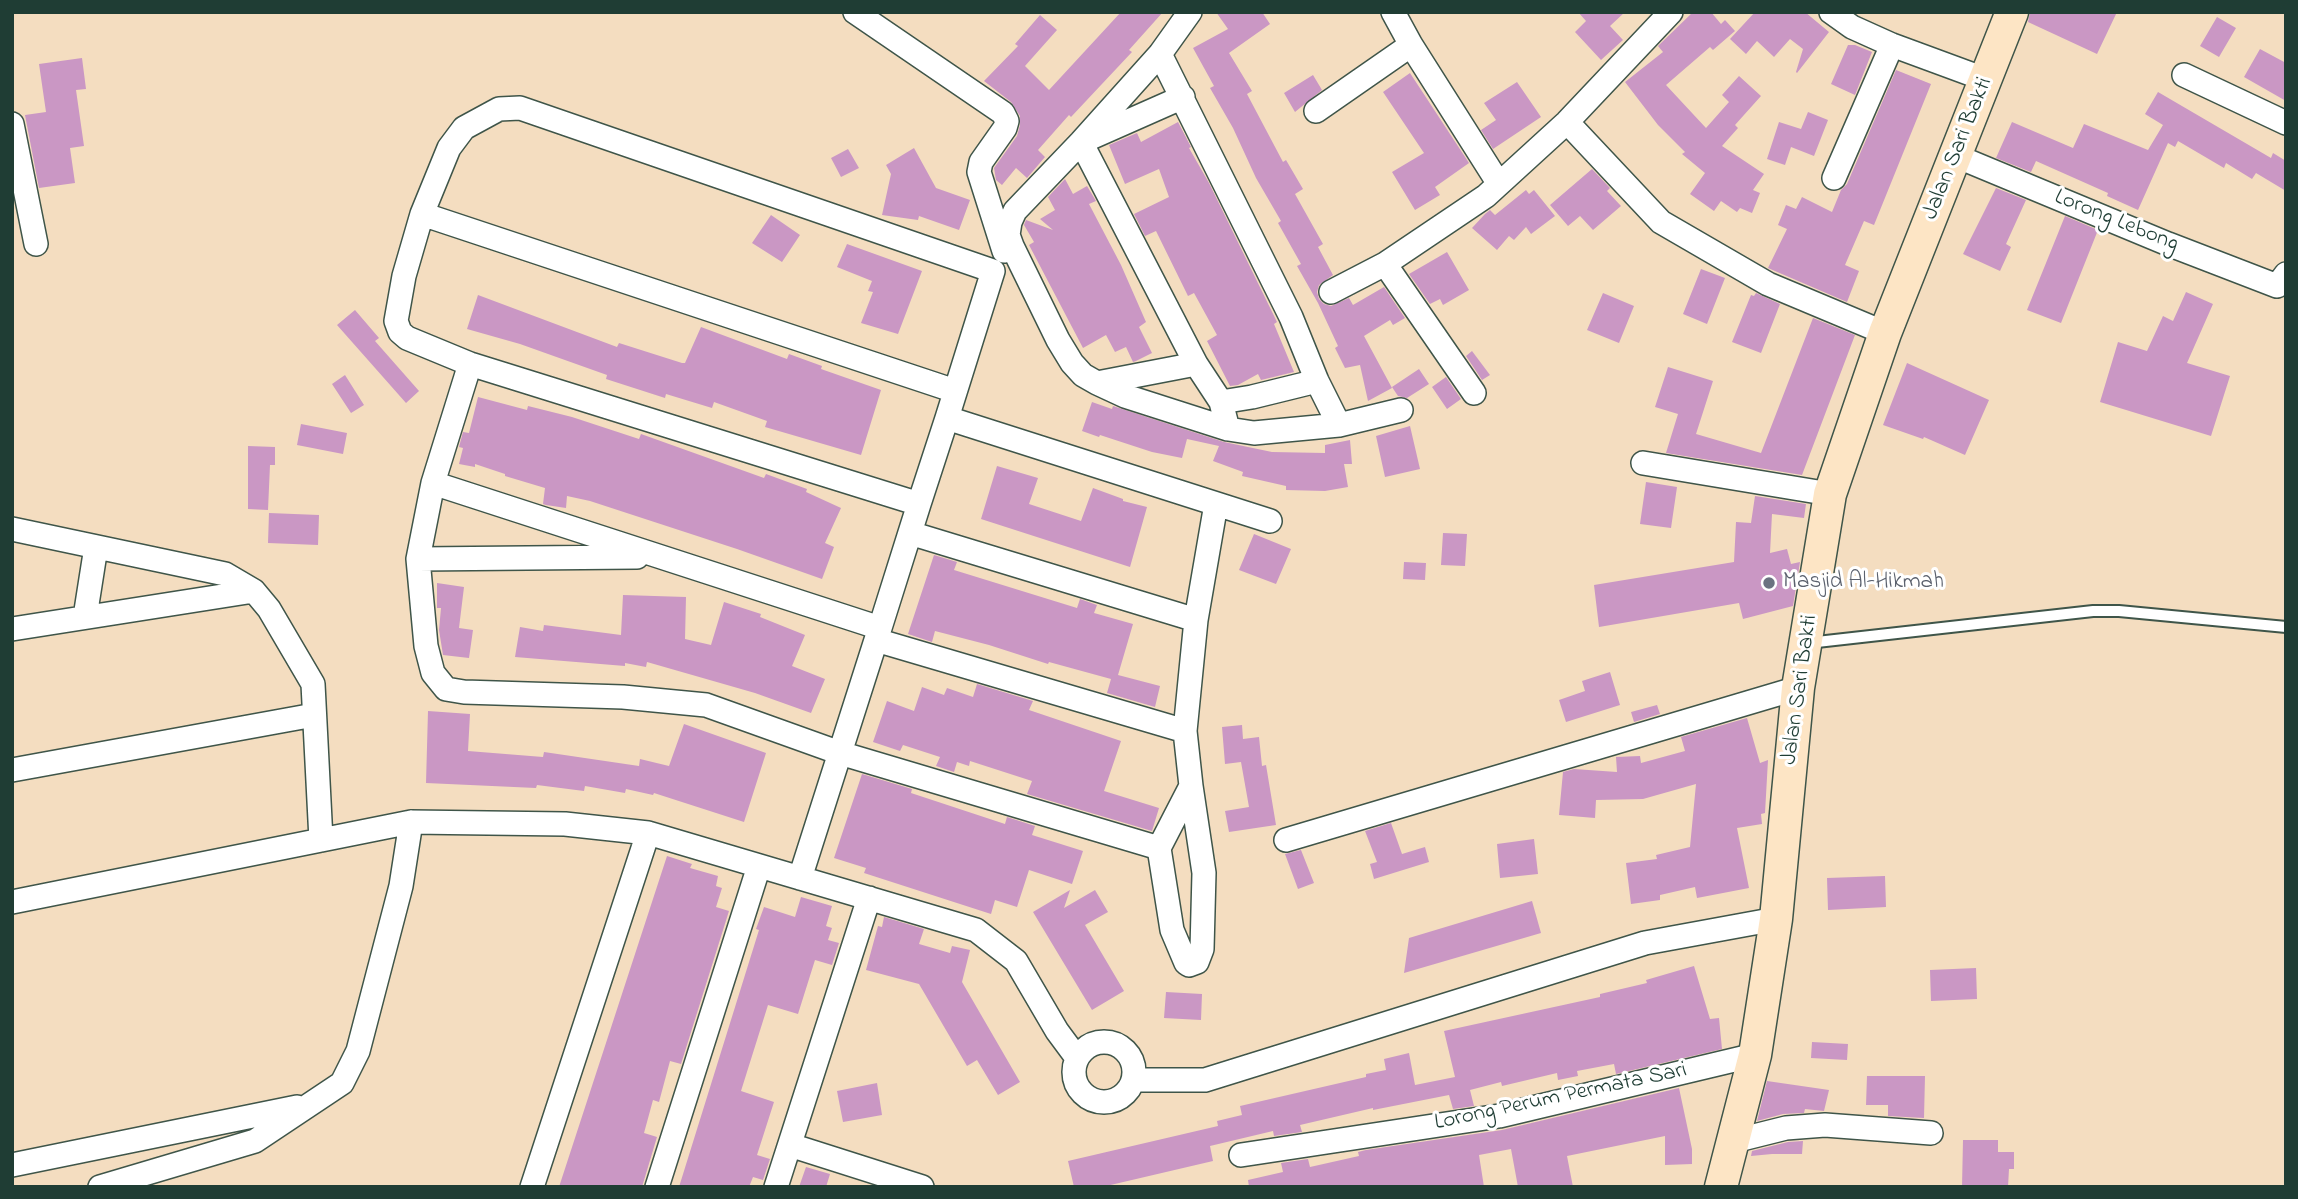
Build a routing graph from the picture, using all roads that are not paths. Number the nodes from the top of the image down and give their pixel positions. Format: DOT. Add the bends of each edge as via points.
graph roads {
  1 [pos="855,12"];
  2 [pos="1190,12"];
  3 [pos="1393,12"];
  4 [pos="1831,12"];
  5 [pos="2012,12"];
  6 [pos="1660,17"];
  7 [pos="1411,45"];
  8 [pos="1892,45"];
  9 [pos="1160,54"];
  10 [pos="2184,75"];
  11 [pos="1987,80"];
  12 [pos="1183,97"];
  13 [pos="1316,111"];
  14 [pos="1567,122"];
  15 [pos="2286,123"];
  16 [pos="12,124"];
  17 [pos="1082,142"];
  18 [pos="1956,156"];
  19 [pos="1835,178"];
  20 [pos="1499,184"];
  21 [pos="422,214"];
  22 [pos="36,244"];
  23 [pos="1385,264"];
  24 [pos="1022,271"];
  25 [pos="2281,280"];
  26 [pos="1331,292"];
  27 [pos="1885,333"];
  28 [pos="470,364"];
  29 [pos="1196,364"];
  30 [pos="1317,381"];
  31 [pos="1097,383"];
  32 [pos="955,391"];
  33 [pos="1474,393"];
  34 [pos="1221,402"];
  35 [pos="1401,410"];
  36 [pos="947,418"];
  37 [pos="1339,425"];
  38 [pos="1228,429"];
  39 [pos="1643,463"];
  40 [pos="433,484"];
  41 [pos="1830,494"];
  42 [pos="919,504"];
  43 [pos="1216,504"];
  44 [pos="1270,521"];
  45 [pos="12,529"];
  46 [pos="910,533"];
  47 [pos="96,547"];
  48 [pos="658,557"];
  49 [pos="418,559"];
  50 [pos="254,591"];
  51 [pos="85,617"];
  52 [pos="1196,620"];
  53 [pos="2286,627"];
  54 [pos="12,629"];
  55 [pos="878,634"];
  56 [pos="1807,643"];
  57 [pos="1798,688"];
  58 [pos="314,715"];
  59 [pos="1185,731"];
  60 [pos="839,753"];
  61 [pos="12,770"];
  62 [pos="1191,786"];
  63 [pos="411,822"];
  64 [pos="648,833"];
  65 [pos="321,840"];
  66 [pos="1286,840"];
  67 [pos="1159,848"];
  68 [pos="759,866"];
  69 [pos="800,878"];
  70 [pos="869,898"];
  71 [pos="12,902"];
  72 [pos="1776,919"];
  73 [pos="1755,1055"];
  74 [pos="1077,1058"];
  75 [pos="1134,1080"];
  76 [pos="307,1105"];
  77 [pos="1931,1133"];
  78 [pos="1734,1141"];
  79 [pos="790,1145"];
  80 [pos="1241,1155"];
  81 [pos="12,1165"];
  82 [pos="100,1187"];
  83 [pos="532,1187"];
  84 [pos="657,1187"];
  85 [pos="776,1187"];
  86 [pos="922,1187"];
  87 [pos="1721,1187"];
  1 -- 24 [label="street" via="1003,113 1005,128 979,172 1000,243"];
  2 -- 9 [label="street"];
  3 -- 7 [label="street"];
  4 -- 8 [label="street"];
  5 -- 11 [label="main road, Jalan Sari Bakti"];
  6 -- 14 [label="street"];
  7 -- 13 [label="street"];
  7 -- 20 [label="street"];
  8 -- 11 [label="street"];
  8 -- 19 [label="street"];
  9 -- 12 [label="street"];
  9 -- 17 [label="street"];
  10 -- 15 [label="street"];
  11 -- 18 [label="main road, Jalan Sari Bakti"];
  12 -- 17 [label="street"];
  12 -- 30 [label="street"];
  14 -- 20 [label="street"];
  14 -- 27 [label="street" via="1661,222 1768,284"];
  16 -- 22 [label="street"];
  17 -- 24 [label="street" via="1010,222 1008,235"];
  17 -- 29 [label="street"];
  18 -- 25 [label="street, Lorong Lebong" via="2168,244"];
  18 -- 27 [label="main road, Jalan Sari Bakti"];
  20 -- 23 [label="street"];
  21 -- 28 [label="street" via="404,276 397,326 407,338"];
  21 -- 32 [label="street"];
  21 -- 32 [label="street" via="449,148 464,128 499,109 520,108 993,271"];
  23 -- 26 [label="street"];
  23 -- 33 [label="street"];
  24 -- 31 [label="street" via="1072,363"];
  27 -- 41 [label="main road, Jalan Sari Bakti"];
  28 -- 40 [label="street"];
  28 -- 42 [label="street"];
  29 -- 31 [label="street"];
  29 -- 34 [label="street"];
  30 -- 34 [label="street"];
  30 -- 37 [label="street"];
  31 -- 38 [label="street"];
  32 -- 36 [label="street"];
  34 -- 38 [label="street"];
  35 -- 37 [label="street"];
  36 -- 42 [label="street"];
  36 -- 43 [label="street"];
  37 -- 38 [label="street" via="1254,433"];
  39 -- 41 [label="street"];
  40 -- 48 [label="street"];
  40 -- 49 [label="street"];
  41 -- 56 [label="main road, Jalan Sari Bakti"];
  42 -- 46 [label="street"];
  43 -- 44 [label="street"];
  43 -- 52 [label="street"];
  45 -- 47 [label="street"];
  46 -- 52 [label="street"];
  46 -- 55 [label="street"];
  47 -- 50 [label="street" via="225,574"];
  47 -- 51 [label="street"];
  48 -- 49 [label="street"];
  48 -- 55 [label="street"];
  49 -- 60 [label="street" via="426,646 433,673 446,689 706,705"];
  50 -- 51 [label="street"];
  50 -- 58 [label="street" via="270,609 313,684"];
  51 -- 54 [label="street"];
  52 -- 59 [label="street"];
  53 -- 56 [label="lane" via="2093,611"];
  55 -- 59 [label="street"];
  55 -- 60 [label="street"];
  56 -- 57 [label="main road, Jalan Sari Bakti"];
  57 -- 66 [label="street"];
  57 -- 72 [label="main road, Jalan Sari Bakti"];
  58 -- 61 [label="street"];
  58 -- 65 [label="street"];
  59 -- 62 [label="street"];
  60 -- 67 [label="street"];
  60 -- 69 [label="street"];
  62 -- 67 [label="street"];
  62 -- 67 [label="street" via="1204,873 1202,949 1193,965 1186,963 1172,930"];
  63 -- 64 [label="street" via="565,824"];
  63 -- 65 [label="street"];
  63 -- 76 [label="street" via="401,886 358,1051 342,1083"];
  64 -- 68 [label="street"];
  64 -- 83 [label="street"];
  65 -- 71 [label="street"];
  68 -- 69 [label="street"];
  68 -- 84 [label="street"];
  69 -- 70 [label="street"];
  70 -- 74 [label="street" via="976,930 1016,961"];
  70 -- 79 [label="street"];
  72 -- 73 [label="main road, Jalan Sari Bakti"];
  72 -- 75 [label="street" via="1645,943 1205,1080"];
  73 -- 78 [label="main road, Jalan Sari Bakti"];
  73 -- 80 [label="street, Lorong Perum Permata Sari" via="1499,1116"];
  74 -- 75 [label="street" via="1096,1042 1121,1046 1135,1068"];
  74 -- 75 [label="street" via="1075,1083 1093,1101 1118,1100"];
  76 -- 81 [label="street"];
  76 -- 82 [label="street" via="255,1141"];
  77 -- 78 [label="street" via="1825,1125 1786,1128"];
  78 -- 87 [label="main road, Jalan Sari Bakti"];
  79 -- 85 [label="street"];
  79 -- 86 [label="street"];
}
